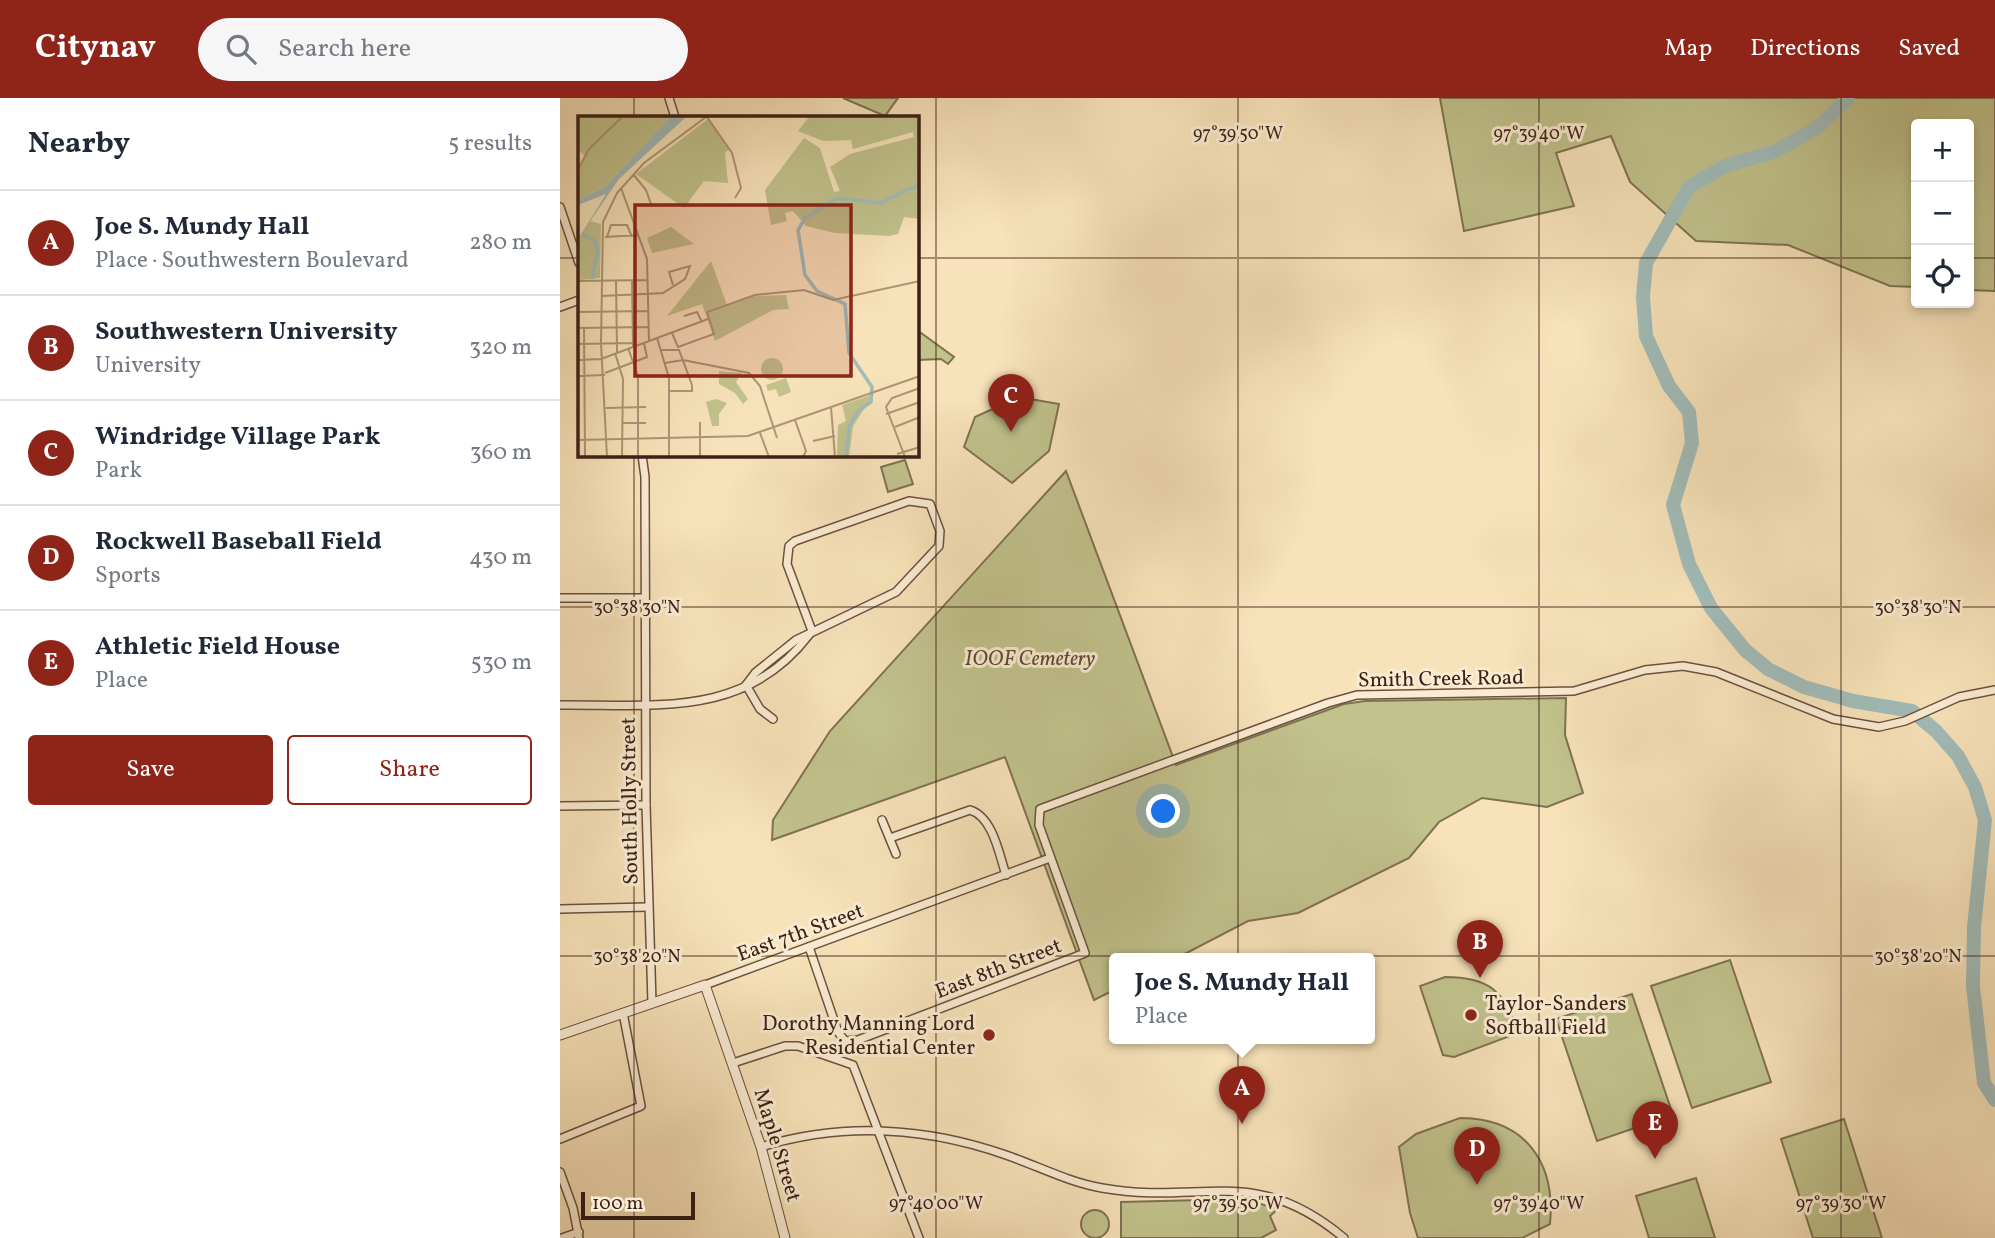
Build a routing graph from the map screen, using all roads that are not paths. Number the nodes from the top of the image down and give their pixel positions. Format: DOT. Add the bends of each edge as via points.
graph roads {
  1 [pos="669,98"];
  2 [pos="674,114"];
  3 [pos="560,207"];
  4 [pos="578,260"];
  5 [pos="578,300"];
  6 [pos="560,307"];
  7 [pos="642,457"];
  8 [pos="560,598"];
  9 [pos="645,598"];
  10 [pos="812,631"];
  11 [pos="746,685"];
  12 [pos="1995,690"];
  13 [pos="646,704"];
  14 [pos="560,705"];
  15 [pos="773,719"];
  16 [pos="646,805"];
  17 [pos="560,806"];
  18 [pos="882,820"];
  19 [pos="890,838"];
  20 [pos="896,854"];
  21 [pos="1050,858"];
  22 [pos="1006,875"];
  23 [pos="648,907"];
  24 [pos="560,909"];
  25 [pos="810,947"];
  26 [pos="1085,953"];
  27 [pos="705,985"];
  28 [pos="652,1003"];
  29 [pos="623,1013"];
  30 [pos="560,1035"];
  31 [pos="733,1063"];
  32 [pos="878,1129"];
  33 [pos="560,1139"];
  34 [pos="761,1147"];
  35 [pos="560,1172"];
  36 [pos="579,1235"];
  37 [pos="562,1238"];
  38 [pos="785,1238"];
  39 [pos="919,1238"];
  40 [pos="1344,1238"];
  1 -- 2 [label="street"];
  3 -- 4 [label="street"];
  5 -- 6 [label="street"];
  7 -- 9 [label="street, South Holly Street"];
  8 -- 9 [label="street"];
  9 -- 13 [label="street, South Holly Street"];
  10 -- 10 [label="street" via="787,564 789,547 909,501 930,504 940,531 939,546 896,592"];
  10 -- 11 [label="street" via="760,680"];
  11 -- 13 [label="street" via="700,702"];
  11 -- 15 [label="street" via="760,709"];
  12 -- 21 [label="street, Smith Creek Road" via="1959,696 1905,721 1879,727 1833,719 1716,672 1683,666 1645,670 1574,691 1357,695 1046,805 1038,819"];
  13 -- 14 [label="street"];
  13 -- 16 [label="street, South Holly Street"];
  16 -- 17 [label="street"];
  16 -- 23 [label="street, South Holly Street"];
  18 -- 19 [label="street"];
  19 -- 20 [label="street"];
  19 -- 22 [label="street" via="970,810 980,813 988,823"];
  21 -- 22 [label="street, East 7th Street"];
  21 -- 26 [label="street, Smith Creek Road"];
  22 -- 25 [label="street, East 7th Street"];
  23 -- 24 [label="street"];
  23 -- 28 [label="street, South Holly Street"];
  25 -- 26 [label="street, East 8th Street" via="845,1041 858,1040"];
  25 -- 27 [label="street, East 7th Street"];
  27 -- 28 [label="street, East 7th Street"];
  27 -- 31 [label="street, Maple Street"];
  28 -- 29 [label="street, East 7th Street"];
  29 -- 30 [label="street, East 7th Street"];
  29 -- 33 [label="street" via="641,1106"];
  31 -- 32 [label="street" via="797,1046 853,1065"];
  31 -- 34 [label="street, Maple Street"];
  32 -- 34 [label="street" via="807,1133"];
  32 -- 39 [label="street"];
  32 -- 40 [label="street" via="970,1144 1103,1188 1261,1193 1319,1217"];
  34 -- 38 [label="street, Maple Street"];
  35 -- 36 [label="street"];
  36 -- 37 [label="street"];
}
